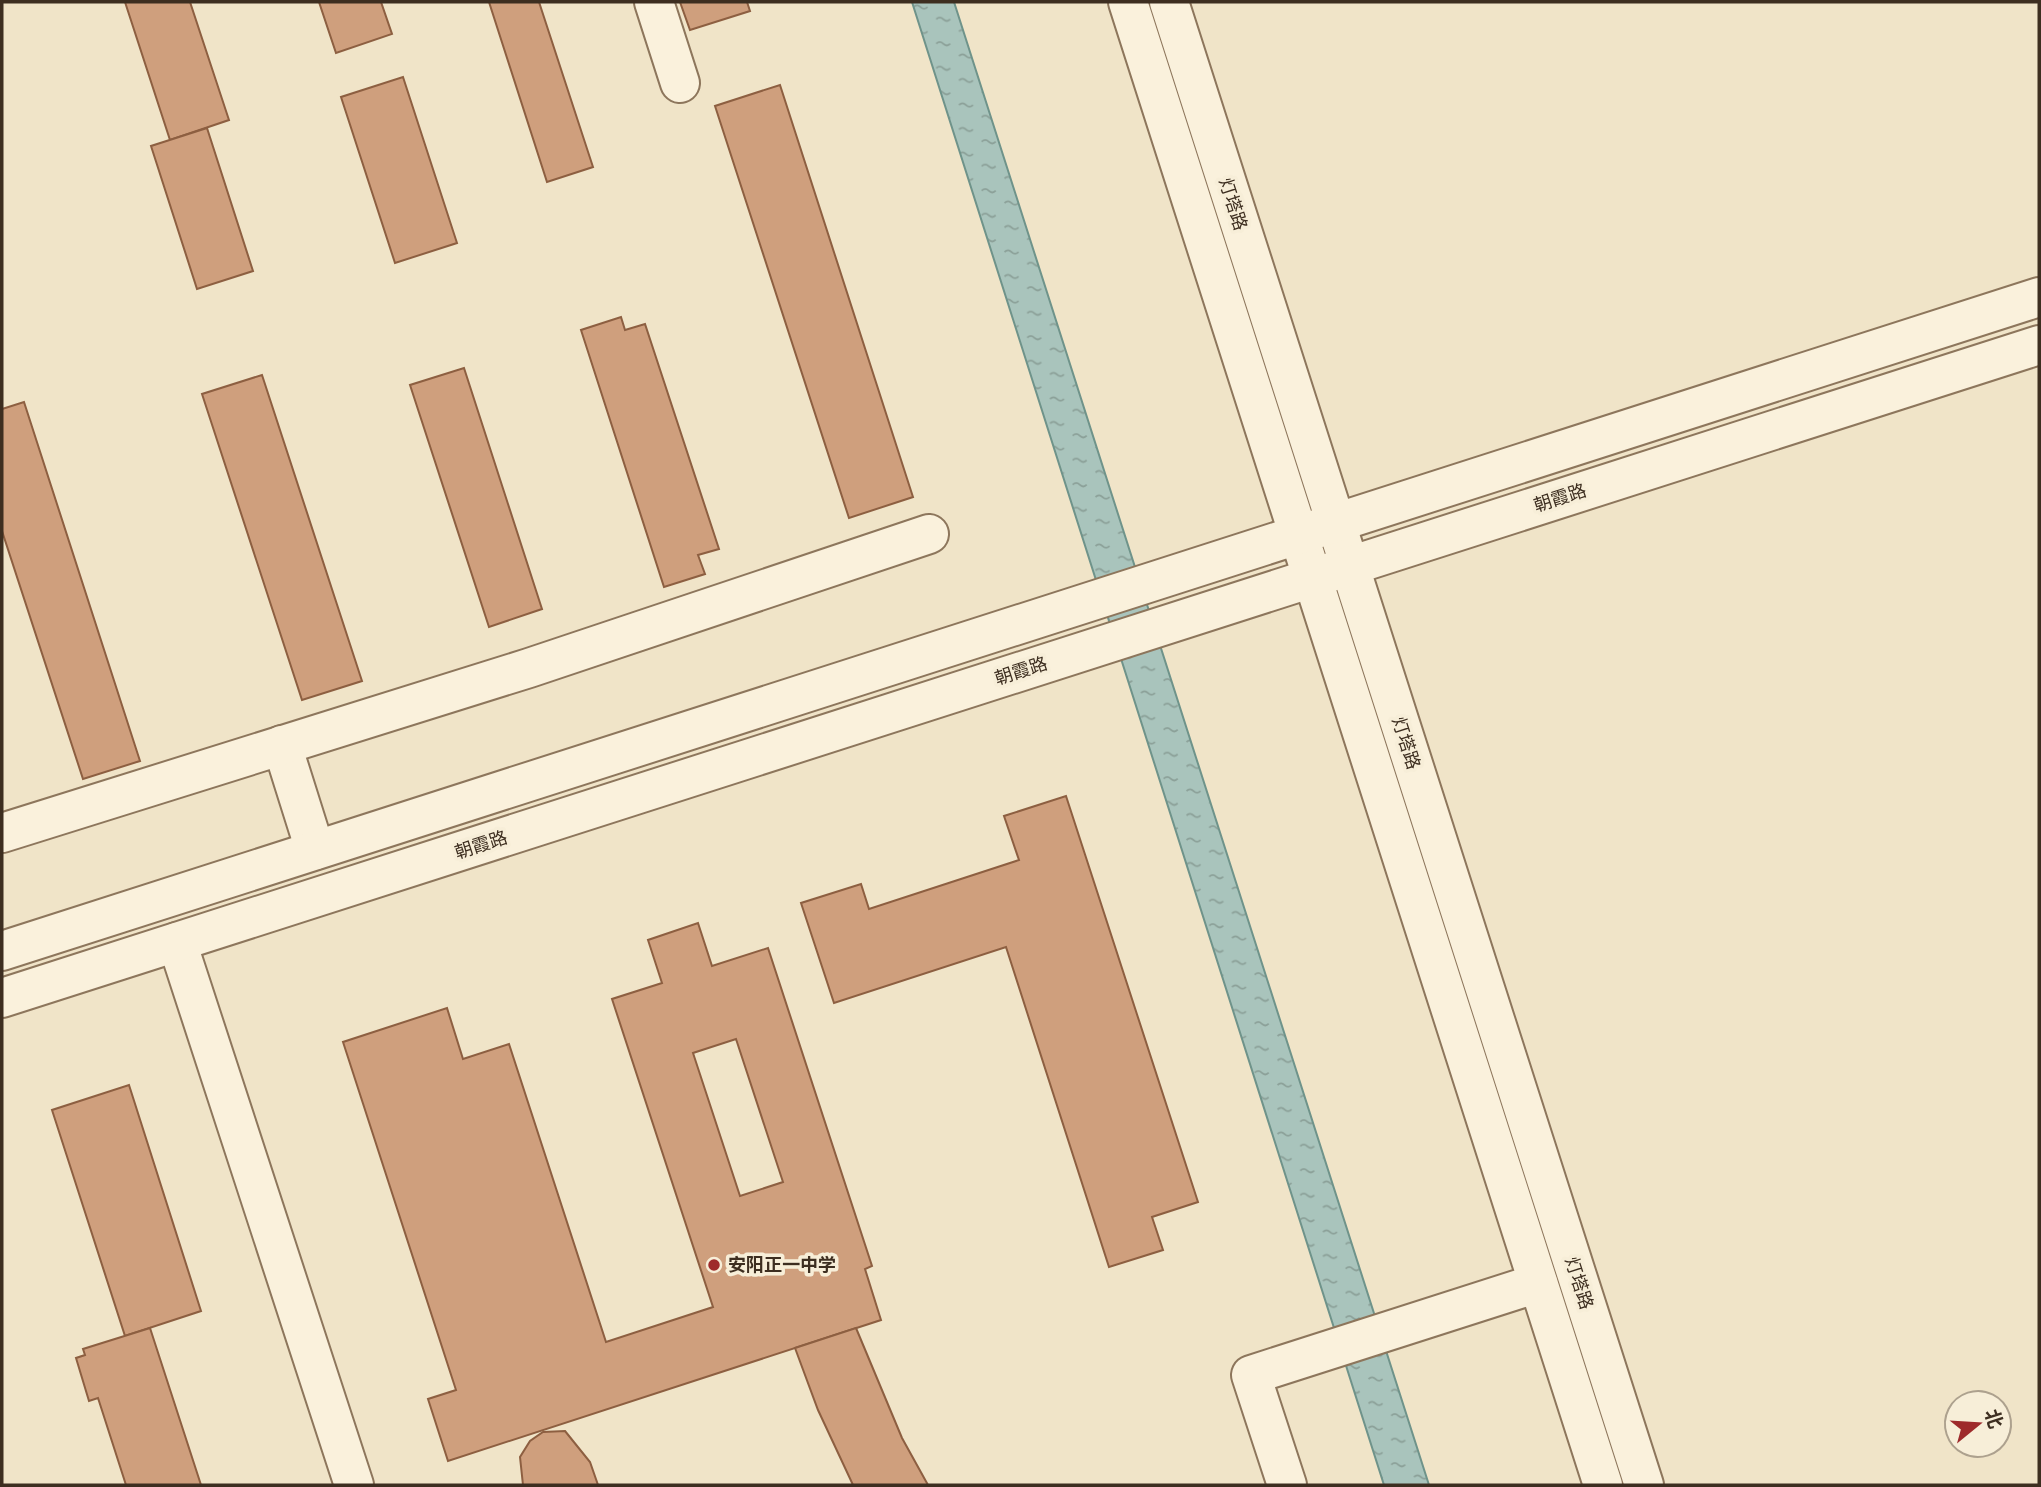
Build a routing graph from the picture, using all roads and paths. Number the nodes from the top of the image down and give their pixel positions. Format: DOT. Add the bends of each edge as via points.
graph roads {
  1 [pos="654,2"];
  2 [pos="1128,2"];
  3 [pos="1168,2"];
  4 [pos="680,83"];
  5 [pos="2039,297"];
  6 [pos="2039,345"];
  7 [pos="1336,523"];
  8 [pos="929,534"];
  9 [pos="1299,534"];
  10 [pos="1349,566"];
  11 [pos="1312,578"];
  12 [pos="282,745"];
  13 [pos="2,833"];
  14 [pos="314,850"];
  15 [pos="177,942"];
  16 [pos="2,951"];
  17 [pos="2,998"];
  18 [pos="1538,1283"];
  19 [pos="354,1485"];
  20 [pos="1287,1485"];
  21 [pos="1603,1485"];
  22 [pos="1644,1485"];
  1 -- 4 [label="street"];
  2 -- 9 [label="street"];
  3 -- 7 [label="street, 灯塔路"];
  5 -- 7 [label="street"];
  6 -- 10 [label="street, 朝霞路"];
  7 -- 9 [label="street"];
  7 -- 10 [label="street, 灯塔路"];
  8 -- 12 [label="street"];
  9 -- 11 [label="street"];
  9 -- 14 [label="street"];
  10 -- 11 [label="street, 朝霞路"];
  10 -- 22 [label="street, 灯塔路"];
  11 -- 15 [label="street, 朝霞路"];
  11 -- 18 [label="street"];
  12 -- 13 [label="street"];
  12 -- 14 [label="street"];
  14 -- 16 [label="street"];
  15 -- 17 [label="street, 朝霞路"];
  15 -- 19 [label="street"];
  18 -- 20 [label="street" via="1251,1375"];
  18 -- 21 [label="street"];
}
